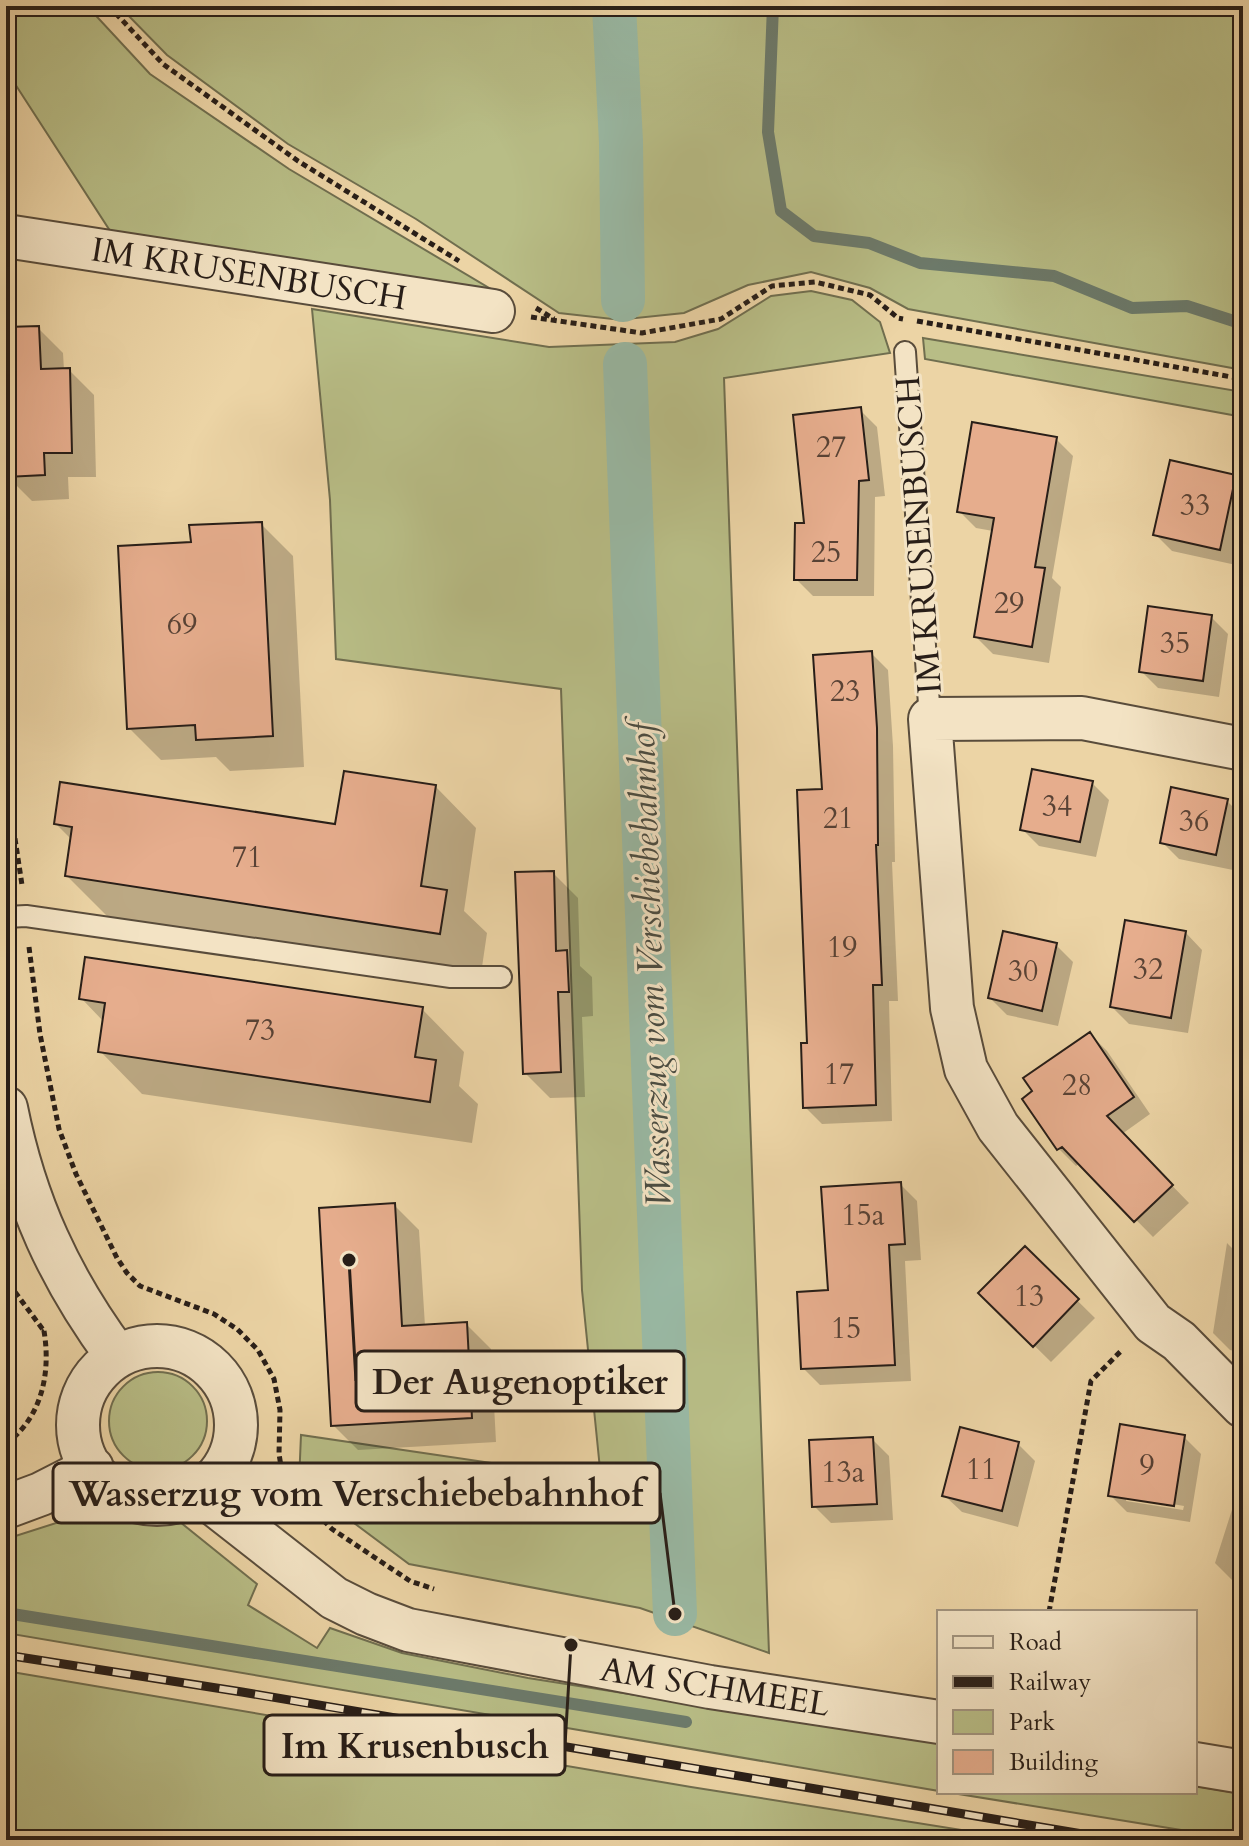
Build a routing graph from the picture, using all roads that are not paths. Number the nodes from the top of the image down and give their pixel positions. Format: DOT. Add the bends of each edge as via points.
graph roads {
  1 [pos="6,236"];
  2 [pos="512,308"];
  3 [pos="905,352"];
  4 [pos="930,719"];
  5 [pos="1243,749"];
  6 [pos="16,917"];
  7 [pos="501,977"];
  8 [pos="6,1108"];
  9 [pos="117,1356"];
  10 [pos="1243,1406"];
  11 [pos="92,1468"];
  12 [pos="200,1493"];
  13 [pos="6,1507"];
  14 [pos="937,1722"];
  15 [pos="1197,1764"];
  16 [pos="1243,1772"];
  1 -- 2 [label="street, IM KRUSENBUSCH"];
  3 -- 4 [label="lane, IM KRUSENBUSCH"];
  4 -- 5 [label="street, IM KRUSENBUSCH" via="1082,718"];
  4 -- 10 [label="street, IM KRUSENBUSCH" via="952,1008 966,1069 998,1127 1153,1323 1179,1341"];
  6 -- 7 [label="lane" via="451,977"];
  8 -- 9 [label="street" via="22,1178 59,1268"];
  9 -- 11 [label="street" via="98,1371 78,1414 79,1444"];
  9 -- 12 [label="street" via="162,1345 186,1350 224,1381 237,1418 236,1440 218,1477"];
  11 -- 12 [label="street" via="107,1488 130,1500 155,1505"];
  11 -- 13 [label="street"];
  12 -- 14 [label="street, AM SCHMEEL" via="334,1598 408,1630 710,1687"];
  15 -- 16 [label="street"];
}
